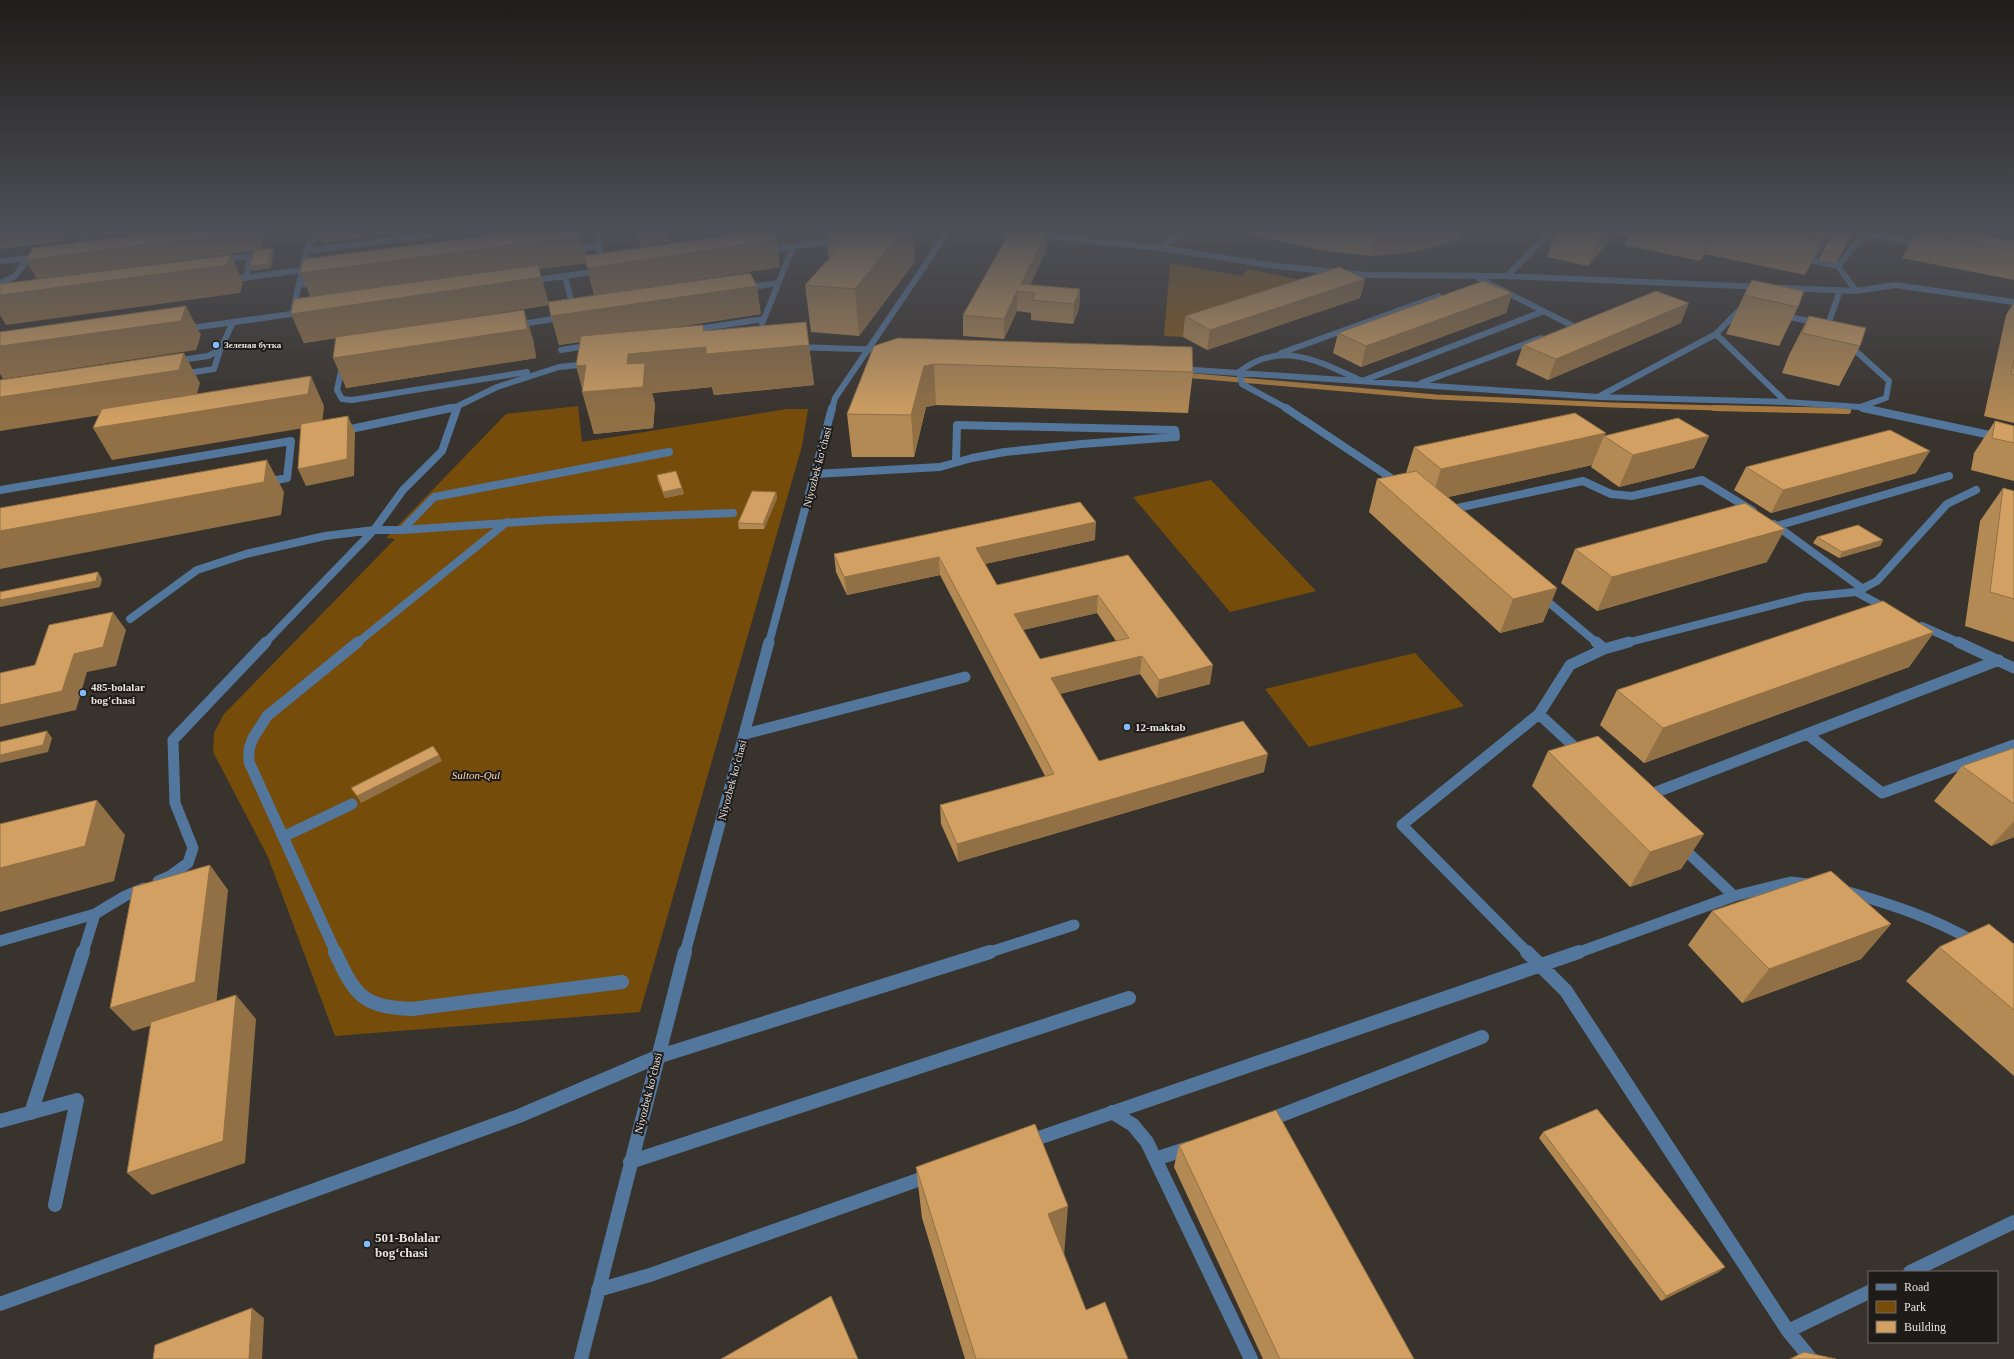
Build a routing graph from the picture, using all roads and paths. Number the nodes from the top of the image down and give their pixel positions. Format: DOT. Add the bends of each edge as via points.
graph roads {
  1 [pos="297,293"];
  2 [pos="570,293"];
  3 [pos="774,293"];
  4 [pos="906,293"];
  5 [pos="1509,293"];
  6 [pos="1756,293"];
  7 [pos="1839,293"];
  8 [pos="1954,293"];
  9 [pos="1439,296"];
  10 [pos="2014,302"];
  11 [pos="316,311"];
  12 [pos="1544,311"];
  13 [pos="1771,313"];
  14 [pos="292,314"];
  15 [pos="583,315"];
  16 [pos="576,316"];
  17 [pos="764,319"];
  18 [pos="233,322"];
  19 [pos="506,326"];
  20 [pos="1565,329"];
  21 [pos="178,330"];
  22 [pos="1834,330"];
  23 [pos="686,331"];
  24 [pos="759,332"];
  25 [pos="1550,334"];
  26 [pos="1716,334"];
  27 [pos="600,344"];
  28 [pos="792,347"];
  29 [pos="868,349"];
  30 [pos="220,350"];
  31 [pos="561,350"];
  32 [pos="894,351"];
  33 [pos="1279,354"];
  34 [pos="344,360"];
  35 [pos="169,361"];
  36 [pos="598,363"];
  37 [pos="559,367"];
  38 [pos="1170,368"];
  39 [pos="1239,372"];
  40 [pos="176,375"];
  41 [pos="1362,381"];
  42 [pos="1417,385"];
  43 [pos="1598,397"];
  44 [pos="1786,402"];
  45 [pos="458,406"];
  46 [pos="1860,407"];
  47 [pos="329,433"];
  48 [pos="2014,440"];
  49 [pos="669,452"];
  50 [pos="956,461"];
  51 [pos="815,474"];
  52 [pos="1949,476"];
  53 [pos="256,484"];
  54 [pos="1407,489"];
  55 [pos="0,490"];
  56 [pos="1976,490"];
  57 [pos="733,513"];
  58 [pos="1445,517"];
  59 [pos="507,522"];
  60 [pos="1777,526"];
  61 [pos="374,530"];
  62 [pos="402,530"];
  63 [pos="1531,588"];
  64 [pos="1859,590"];
  65 [pos="1894,613"];
  66 [pos="130,619"];
  67 [pos="1914,622"];
  68 [pos="1604,649"];
  69 [pos="1999,660"];
  70 [pos="2014,668"];
  71 [pos="965,677"];
  72 [pos="1538,714"];
  73 [pos="745,734"];
  74 [pos="1807,734"];
  75 [pos="2014,745"];
  76 [pos="1589,760"];
  77 [pos="1633,801"];
  78 [pos="352,804"];
  79 [pos="283,837"];
  80 [pos="1672,838"];
  81 [pos="1821,887"];
  82 [pos="1836,889"];
  83 [pos="1734,896"];
  84 [pos="95,914"];
  85 [pos="1074,925"];
  86 [pos="0,941"];
  87 [pos="1988,949"];
  88 [pos="1542,965"];
  89 [pos="622,982"];
  90 [pos="1129,998"];
  91 [pos="1482,1037"];
  92 [pos="657,1057"];
  93 [pos="1112,1112"];
  94 [pos="31,1113"];
  95 [pos="1279,1116"];
  96 [pos="0,1121"];
  97 [pos="1264,1121"];
  98 [pos="1286,1130"];
  99 [pos="1206,1142"];
  100 [pos="1015,1146"];
  101 [pos="1155,1160"];
  102 [pos="630,1162"];
  103 [pos="941,1172"];
  104 [pos="56,1205"];
  105 [pos="2014,1222"];
  106 [pos="1912,1271"];
  107 [pos="598,1290"];
  108 [pos="1868,1292"];
  109 [pos="0,1304"];
  110 [pos="1788,1332"];
  111 [pos="581,1359"];
  112 [pos="1251,1359"];
  113 [pos="1811,1359"];
  1 -- 14 [label="street"];
  2 -- 16 [label="street"];
  3 -- 17 [label="street"];
  4 -- 29 [label="street, Niyozbek koʻchasi"];
  5 -- 12 [label="street"];
  6 -- 26 [label="street" via="1745,308"];
  7 -- 22 [label="street"];
  8 -- 10 [label="street"];
  9 -- 33 [label="street"];
  11 -- 14 [label="street"];
  12 -- 20 [label="street" via="1576,324"];
  12 -- 41 [label="street"];
  13 -- 22 [label="street"];
  14 -- 18 [label="street"];
  15 -- 16 [label="street"];
  16 -- 19 [label="street"];
  17 -- 23 [label="street"];
  17 -- 24 [label="street"];
  18 -- 21 [label="street"];
  18 -- 30 [label="street"];
  22 -- 46 [label="street" via="1889,381 1886,398"];
  25 -- 42 [label="street"];
  26 -- 43 [label="street"];
  26 -- 44 [label="street"];
  27 -- 31 [label="street"];
  28 -- 29 [label="street"];
  29 -- 32 [label="street"];
  29 -- 51 [label="street, Niyozbek koʻchasi" via="836,398"];
  30 -- 35 [label="street" via="208,356"];
  30 -- 40 [label="street" via="214,369"];
  33 -- 39 [label="street" via="1255,360"];
  33 -- 41 [label="street" via="1308,359"];
  34 -- 37 [label="street" via="337,390 342,399 352,400"];
  36 -- 37 [label="street"];
  37 -- 45 [label="street" via="497,387"];
  38 -- 39 [label="street"];
  39 -- 41 [label="street"];
  39 -- 54 [label="street" via="1242,384 1296,413"];
  41 -- 42 [label="street"];
  42 -- 43 [label="street"];
  43 -- 44 [label="street"];
  44 -- 46 [label="street"];
  45 -- 47 [label="street"];
  45 -- 61 [label="street" via="442,451 403,490"];
  46 -- 48 [label="street"];
  49 -- 62 [label="street" via="434,497"];
  50 -- 50 [label="street" via="987,454 1070,444 1176,437 1175,430 958,425"];
  50 -- 51 [label="street" via="940,467"];
  51 -- 73 [label="street, Niyozbek koʻchasi"];
  52 -- 60 [label="street"];
  53 -- 55 [label="street" via="287,478 295,440"];
  56 -- 64 [label="street" via="1947,504 1877,581"];
  57 -- 59 [label="street"];
  58 -- 60 [label="street" via="1439,512 1582,481 1611,494 1632,496 1702,480"];
  59 -- 62 [label="street"];
  59 -- 79 [label="street" via="266,716 256,729 248,751 249,762"];
  60 -- 64 [label="street" via="1794,536"];
  61 -- 62 [label="street"];
  61 -- 66 [label="street" via="325,536 246,554 196,570"];
  61 -- 84 [label="street" via="172,740 175,803 193,848 188,863 170,876 125,896"];
  63 -- 68 [label="street"];
  64 -- 65 [label="street"];
  64 -- 68 [label="street" via="1805,597"];
  67 -- 69 [label="street"];
  68 -- 72 [label="street" via="1570,665"];
  69 -- 70 [label="street"];
  69 -- 74 [label="street"];
  71 -- 73 [label="street"];
  72 -- 76 [label="street"];
  72 -- 88 [label="street" via="1402,825"];
  73 -- 92 [label="street, Niyozbek koʻchasi"];
  74 -- 75 [label="street" via="1882,793"];
  74 -- 77 [label="street"];
  78 -- 79 [label="street"];
  79 -- 89 [label="street" via="349,982 357,994 369,1004 388,1009 412,1009"];
  80 -- 83 [label="street"];
  81 -- 83 [label="street" via="1791,882"];
  82 -- 87 [label="street" via="1873,899 1955,930"];
  83 -- 88 [label="street"];
  84 -- 86 [label="street"];
  84 -- 94 [label="street"];
  85 -- 92 [label="street"];
  88 -- 93 [label="street"];
  88 -- 110 [label="street" via="1566,991"];
  90 -- 102 [label="street"];
  91 -- 95 [label="street"];
  92 -- 102 [label="street, Niyozbek koʻchasi"];
  92 -- 109 [label="street" via="519,1116"];
  93 -- 100 [label="street"];
  93 -- 101 [label="street" via="1133,1126 1147,1142"];
  94 -- 96 [label="street"];
  94 -- 104 [label="street" via="77,1100"];
  95 -- 97 [label="street"];
  95 -- 98 [label="street"];
  99 -- 101 [label="street"];
  101 -- 112 [label="street"];
  102 -- 107 [label="street, Niyozbek koʻchasi"];
  103 -- 107 [label="street" via="650,1275"];
  105 -- 106 [label="street"];
  107 -- 111 [label="street, Niyozbek koʻchasi"];
  108 -- 110 [label="street"];
  110 -- 113 [label="street"];
}
